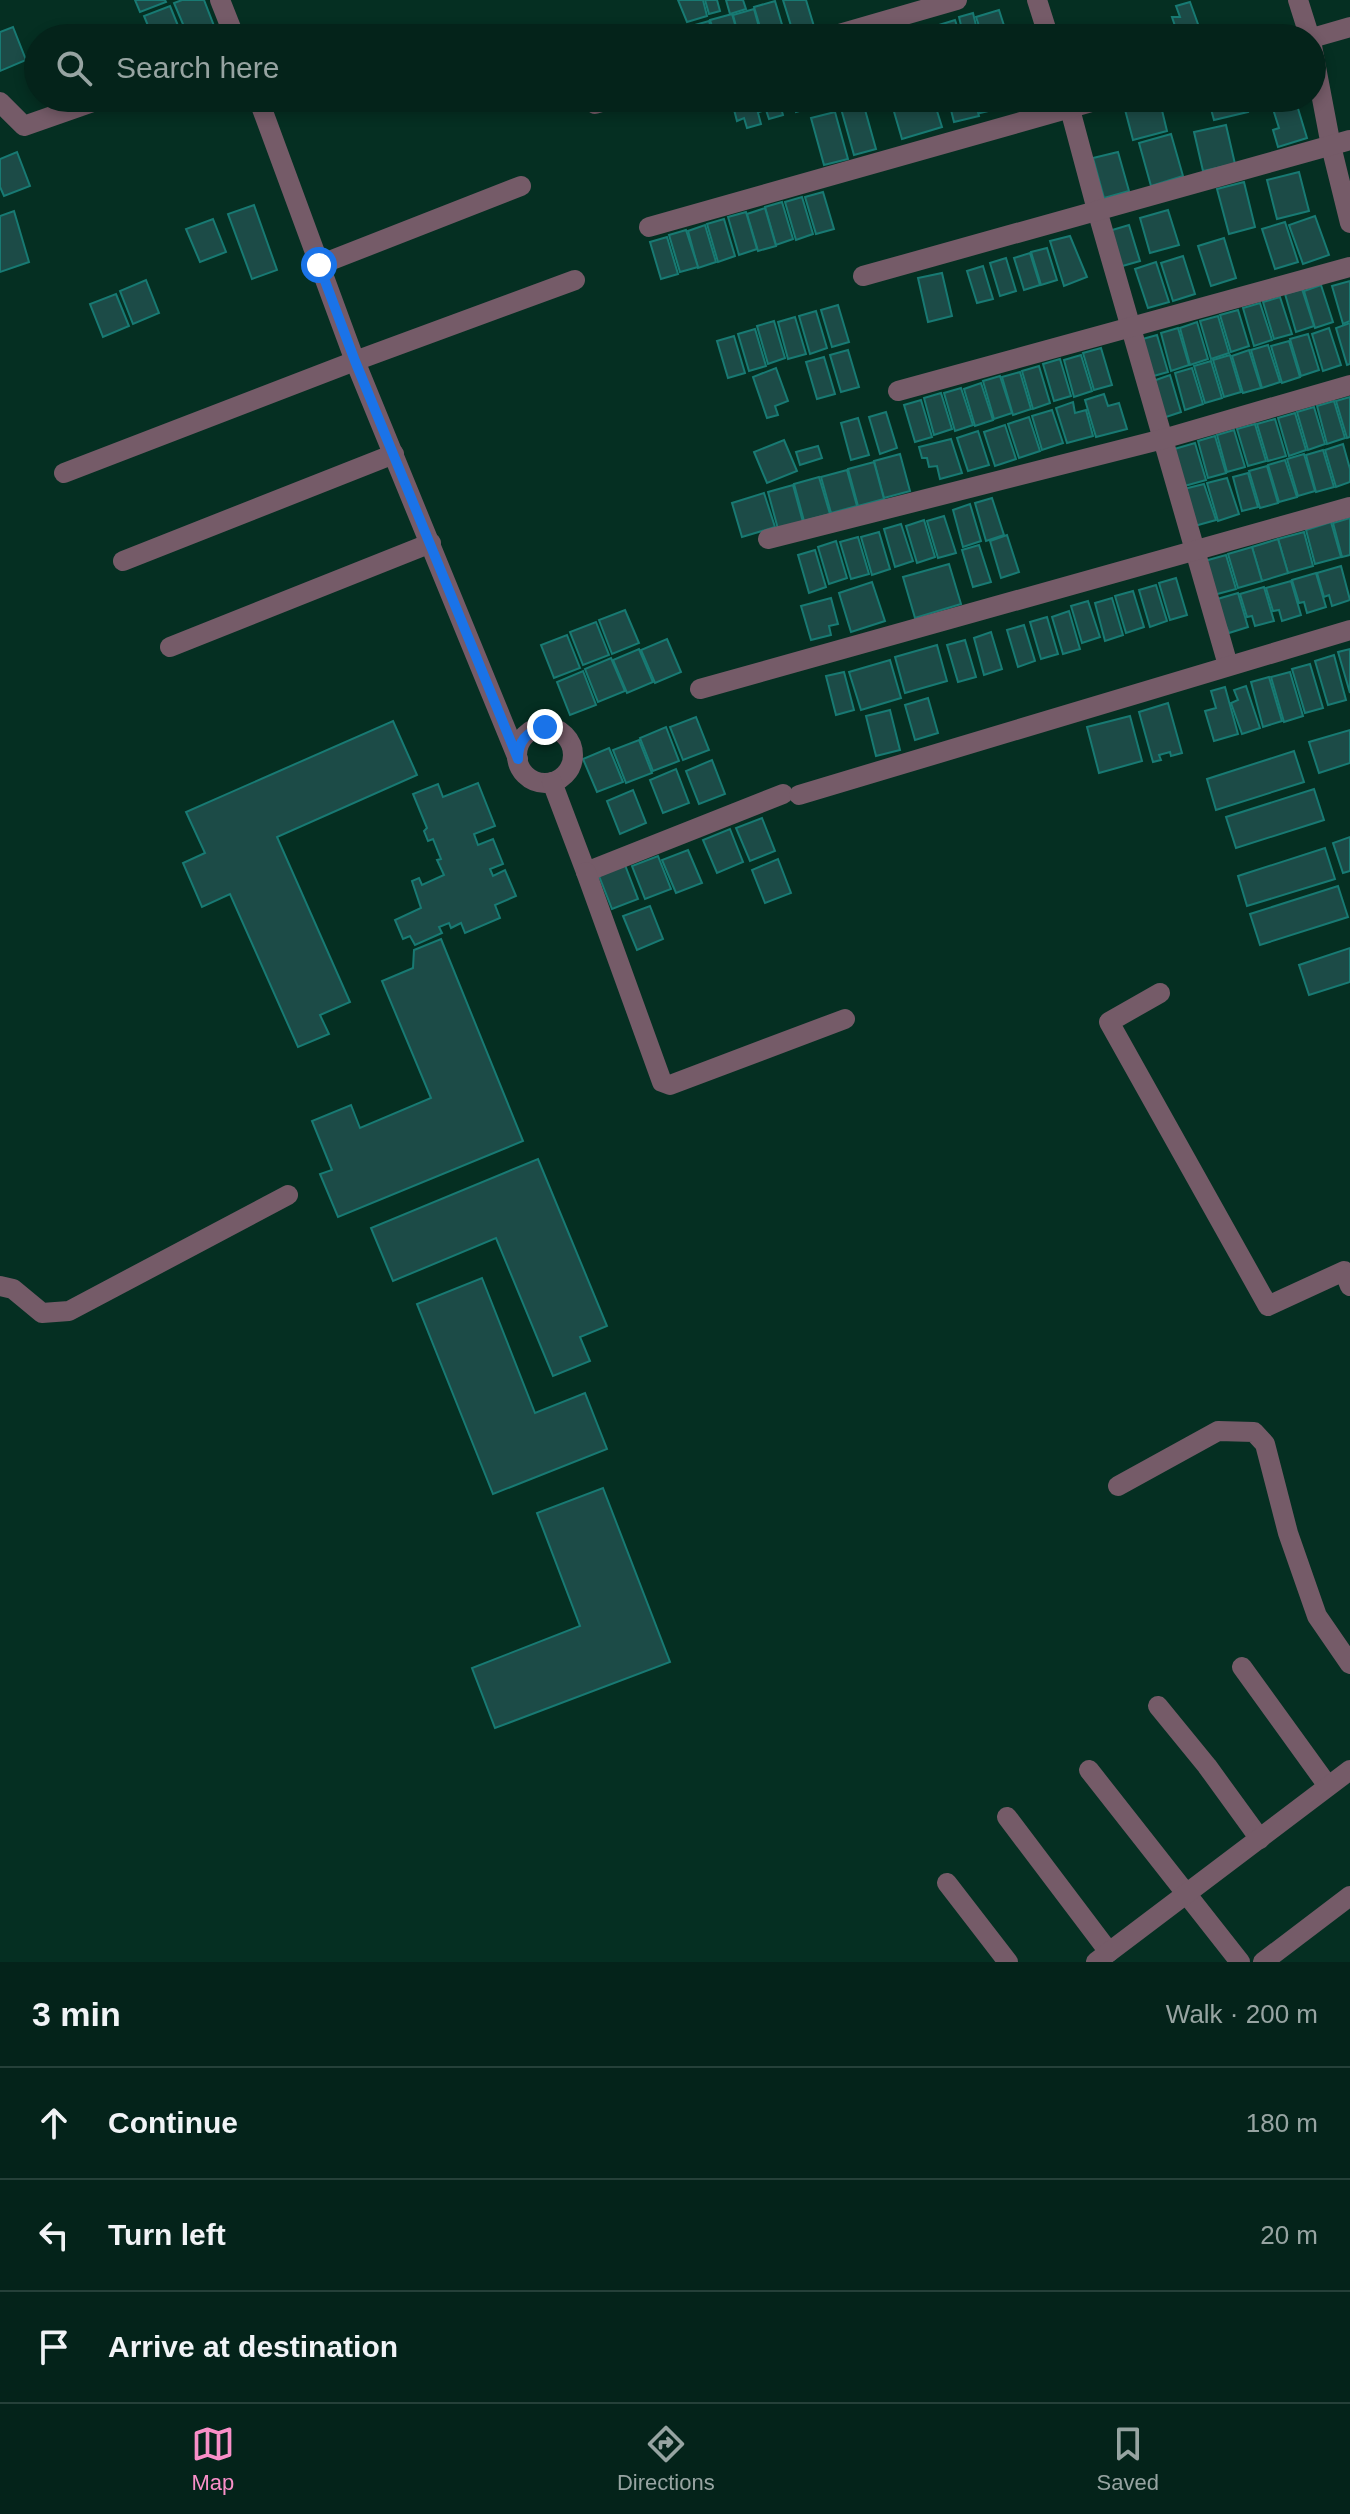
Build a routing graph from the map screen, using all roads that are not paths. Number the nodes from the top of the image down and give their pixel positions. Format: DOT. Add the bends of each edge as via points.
graph roads {
  1 [pos="220,0"];
  2 [pos="957,0"];
  3 [pos="1037,0"];
  4 [pos="1298,0"];
  5 [pos="229,24"];
  6 [pos="874,24"];
  7 [pos="1045,24"];
  8 [pos="1306,24"];
  9 [pos="1350,27"];
  10 [pos="1326,34"];
  11 [pos="1326,94"];
  12 [pos="0,102"];
  13 [pos="64,112"];
  14 [pos="263,112"];
  15 [pos="1039,112"];
  16 [pos="1071,112"];
  17 [pos="1340,143"];
  18 [pos="521,186"];
  19 [pos="1097,210"];
  20 [pos="1350,223"];
  21 [pos="649,227"];
  22 [pos="319,265"];
  23 [pos="1350,267"];
  24 [pos="863,276"];
  25 [pos="575,280"];
  26 [pos="1132,327"];
  27 [pos="355,361"];
  28 [pos="1350,385"];
  29 [pos="898,391"];
  30 [pos="1163,439"];
  31 [pos="394,454"];
  32 [pos="64,473"];
  33 [pos="1350,507"];
  34 [pos="768,539"];
  35 [pos="431,543"];
  36 [pos="1195,550"];
  37 [pos="123,561"];
  38 [pos="1350,630"];
  39 [pos="170,647"];
  40 [pos="1228,665"];
  41 [pos="700,689"];
  42 [pos="518,759"];
  43 [pos="552,782"];
  44 [pos="586,872"];
  45 [pos="1160,993"];
  46 [pos="845,1019"];
  47 [pos="288,1195"];
  48 [pos="0,1286"];
  49 [pos="1350,1286"];
  50 [pos="1118,1486"];
  51 [pos="1350,1664"];
  52 [pos="1242,1667"];
  53 [pos="1158,1706"];
  54 [pos="1089,1770"];
  55 [pos="1350,1770"];
  56 [pos="1328,1786"];
  57 [pos="1007,1817"];
  58 [pos="1260,1839"];
  59 [pos="947,1883"];
  60 [pos="1186,1895"];
  61 [pos="1350,1896"];
  62 [pos="1103,1957"];
  63 [pos="1008,1962"];
  64 [pos="1240,1962"];
  65 [pos="1263,1962"];
  1 -- 5 [label="street"];
  2 -- 6 [label="street"];
  3 -- 7 [label="street"];
  4 -- 8 [label="street"];
  9 -- 10 [label="street"];
  11 -- 17 [label="street"];
  12 -- 13 [label="street" via="24,126"];
  14 -- 22 [label="street"];
  15 -- 21 [label="street"];
  16 -- 19 [label="street"];
  17 -- 19 [label="street"];
  17 -- 20 [label="street"];
  18 -- 22 [label="street"];
  19 -- 24 [label="street"];
  19 -- 26 [label="street"];
  22 -- 27 [label="street"];
  23 -- 26 [label="street"];
  25 -- 27 [label="street"];
  26 -- 29 [label="street"];
  26 -- 30 [label="street"];
  27 -- 31 [label="street"];
  27 -- 32 [label="street"];
  28 -- 30 [label="street"];
  30 -- 34 [label="street"];
  30 -- 36 [label="street"];
  31 -- 35 [label="street"];
  31 -- 37 [label="street"];
  33 -- 36 [label="street"];
  35 -- 39 [label="street"];
  35 -- 42 [label="street"];
  36 -- 40 [label="street"];
  36 -- 41 [label="street"];
  38 -- 40 [label="street"];
  40 -- 44 [label="street" via="791,795"];
  42 -- 43 [label="street" via="534,781"];
  42 -- 43 [label="street" via="527,734 545,727 561,733 572,747 571,765"];
  43 -- 44 [label="street"];
  44 -- 46 [label="street" via="662,1082 670,1085"];
  45 -- 49 [label="street" via="1109,1022 1268,1306 1344,1271"];
  47 -- 48 [label="street" via="69,1311 42,1313 13,1289"];
  50 -- 51 [label="street" via="1218,1431 1254,1432 1265,1444 1317,1616"];
  52 -- 56 [label="street"];
  53 -- 58 [label="street"];
  54 -- 60 [label="street"];
  55 -- 56 [label="street"];
  56 -- 58 [label="street"];
  57 -- 62 [label="street"];
  58 -- 60 [label="street"];
  59 -- 63 [label="street"];
  60 -- 62 [label="street"];
  60 -- 64 [label="street"];
  61 -- 65 [label="street"];
}
